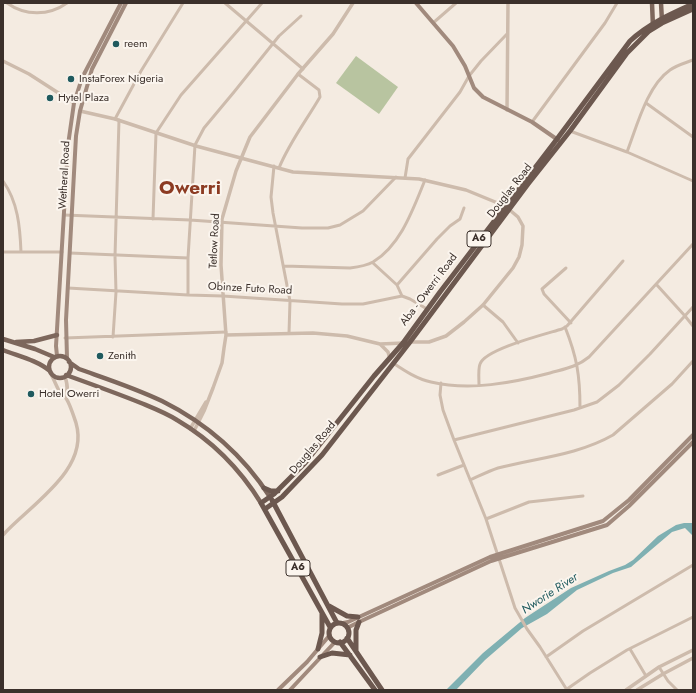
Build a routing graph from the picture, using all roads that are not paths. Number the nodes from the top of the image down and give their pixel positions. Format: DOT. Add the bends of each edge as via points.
graph roads {
  1 [pos="7,3"];
  2 [pos="67,3"];
  3 [pos="121,3"];
  4 [pos="126,3"];
  5 [pos="183,3"];
  6 [pos="225,3"];
  7 [pos="234,3"];
  8 [pos="262,3"];
  9 [pos="353,3"];
  10 [pos="416,3"];
  11 [pos="456,3"];
  12 [pos="508,3"];
  13 [pos="617,3"];
  14 [pos="652,3"];
  15 [pos="661,3"];
  16 [pos="693,4"];
  17 [pos="230,8"];
  18 [pos="693,9"];
  19 [pos="302,16"];
  20 [pos="246,20"];
  21 [pos="662,21"];
  22 [pos="433,22"];
  23 [pos="653,26"];
  24 [pos="507,34"];
  25 [pos="273,43"];
  26 [pos="693,60"];
  27 [pos="3,61"];
  28 [pos="610,66"];
  29 [pos="302,69"];
  30 [pos="616,69"];
  31 [pos="298,74"];
  32 [pos="469,76"];
  33 [pos="74,103"];
  34 [pos="646,103"];
  35 [pos="507,110"];
  36 [pos="80,111"];
  37 [pos="117,120"];
  38 [pos="532,122"];
  39 [pos="570,131"];
  40 [pos="156,133"];
  41 [pos="693,137"];
  42 [pos="559,141"];
  43 [pos="195,145"];
  44 [pos="627,152"];
  45 [pos="241,158"];
  46 [pos="274,166"];
  47 [pos="279,168"];
  48 [pos="396,177"];
  49 [pos="405,178"];
  50 [pos="426,180"];
  51 [pos="3,181"];
  52 [pos="693,181"];
  53 [pos="507,207"];
  54 [pos="464,208"];
  55 [pos="64,215"];
  56 [pos="72,215"];
  57 [pos="117,218"];
  58 [pos="153,219"];
  59 [pos="190,220"];
  60 [pos="222,223"];
  61 [pos="275,226"];
  62 [pos="693,244"];
  63 [pos="3,252"];
  64 [pos="21,252"];
  65 [pos="62,252"];
  66 [pos="70,253"];
  67 [pos="115,256"];
  68 [pos="188,258"];
  69 [pos="623,262"];
  70 [pos="373,263"];
  71 [pos="284,266"];
  72 [pos="566,268"];
  73 [pos="656,284"];
  74 [pos="397,285"];
  75 [pos="68,288"];
  76 [pos="116,292"];
  77 [pos="188,295"];
  78 [pos="223,296"];
  79 [pos="402,296"];
  80 [pos="290,300"];
  81 [pos="483,305"];
  82 [pos="693,307"];
  83 [pos="427,309"];
  84 [pos="685,316"];
  85 [pos="571,323"];
  86 [pos="693,326"];
  87 [pos="565,327"];
  88 [pos="289,333"];
  89 [pos="226,334"];
  90 [pos="57,335"];
  91 [pos="113,337"];
  92 [pos="65,338"];
  93 [pos="3,339"];
  94 [pos="13,342"];
  95 [pos="410,342"];
  96 [pos="403,343"];
  97 [pos="518,343"];
  98 [pos="380,344"];
  99 [pos="3,350"];
  100 [pos="55,357"];
  101 [pos="68,360"];
  102 [pos="391,361"];
  103 [pos="693,361"];
  104 [pos="578,365"];
  105 [pos="50,372"];
  106 [pos="65,376"];
  107 [pos="441,383"];
  108 [pos="479,385"];
  109 [pos="65,397"];
  110 [pos="580,408"];
  111 [pos="197,421"];
  112 [pos="192,430"];
  113 [pos="693,435"];
  114 [pos="454,440"];
  115 [pos="693,442"];
  116 [pos="464,465"];
  117 [pos="438,475"];
  118 [pos="470,480"];
  119 [pos="264,488"];
  120 [pos="278,491"];
  121 [pos="583,496"];
  122 [pos="270,497"];
  123 [pos="282,497"];
  124 [pos="261,503"];
  125 [pos="274,503"];
  126 [pos="265,509"];
  127 [pos="278,512"];
  128 [pos="486,519"];
  129 [pos="3,535"];
  130 [pos="499,556"];
  131 [pos="693,565"];
  132 [pos="314,578"];
  133 [pos="306,582"];
  134 [pos="328,606"];
  135 [pos="322,612"];
  136 [pos="693,617"];
  137 [pos="358,620"];
  138 [pos="340,623"];
  139 [pos="330,627"];
  140 [pos="348,630"];
  141 [pos="329,636"];
  142 [pos="347,638"];
  143 [pos="337,642"];
  144 [pos="318,648"];
  145 [pos="630,649"];
  146 [pos="693,650"];
  147 [pos="356,651"];
  148 [pos="350,655"];
  149 [pos="320,657"];
  150 [pos="546,657"];
  151 [pos="693,658"];
  152 [pos="659,667"];
  153 [pos="663,674"];
  154 [pos="646,676"];
  155 [pos="278,690"];
  156 [pos="290,690"];
  157 [pos="375,690"];
  158 [pos="382,690"];
  159 [pos="567,690"];
  160 [pos="626,690"];
  161 [pos="637,690"];
  162 [pos="676,690"];
  1 -- 2 [label="street" via="24,11 39,13 62,7"];
  3 -- 33 [label="main road, Wetheral Road" via="82,78"];
  4 -- 36 [label="main road, Wetheral Road" via="92,69"];
  5 -- 37 [label="street" via="142,71"];
  6 -- 17 [label="street"];
  7 -- 17 [label="street"];
  8 -- 20 [label="street"];
  9 -- 29 [label="street, Tetlow Road" via="333,34"];
  10 -- 22 [label="main road"];
  11 -- 22 [label="street"];
  12 -- 24 [label="street"];
  13 -- 38 [label="street"];
  14 -- 23 [label="main road"];
  15 -- 21 [label="main road"];
  16 -- 21 [label="highway, A6"];
  17 -- 20 [label="street"];
  18 -- 21 [label="highway, Douglas Road / A6"];
  19 -- 25 [label="street"];
  20 -- 25 [label="street"];
  20 -- 40 [label="street" via="181,95"];
  21 -- 23 [label="highway, Douglas Road / A6"];
  22 -- 32 [label="main road" via="453,46"];
  23 -- 28 [label="highway, A6" via="637,34"];
  23 -- 30 [label="highway, Douglas Road / A6"];
  24 -- 32 [label="street"];
  24 -- 35 [label="street"];
  25 -- 29 [label="street"];
  25 -- 43 [label="street" via="204,128"];
  26 -- 34 [label="street" via="676,67 662,77"];
  27 -- 33 [label="street"];
  28 -- 30 [label="highway"];
  28 -- 42 [label="highway, A6"];
  29 -- 31 [label="street, Tetlow Road"];
  30 -- 39 [label="highway, Douglas Road / A6"];
  31 -- 45 [label="street, Tetlow Road" via="250,137"];
  31 -- 47 [label="street" via="319,90 320,97 286,150"];
  32 -- 35 [label="main road" via="474,88 483,97"];
  32 -- 49 [label="street" via="460,92 408,159"];
  33 -- 55 [label="main road, Wetheral Road" via="68,145"];
  34 -- 41 [label="street"];
  34 -- 44 [label="street"];
  35 -- 38 [label="main road"];
  36 -- 37 [label="street"];
  36 -- 56 [label="main road, Wetheral Road" via="76,136"];
  37 -- 40 [label="street"];
  37 -- 57 [label="street"];
  38 -- 42 [label="main road"];
  39 -- 42 [label="highway, Douglas Road / A6"];
  39 -- 44 [label="street"];
  40 -- 43 [label="street"];
  40 -- 58 [label="street"];
  42 -- 53 [label="highway, Douglas Road / A6"];
  43 -- 45 [label="street"];
  43 -- 59 [label="street"];
  44 -- 52 [label="street"];
  45 -- 46 [label="street"];
  45 -- 60 [label="street, Tetlow Road"];
  46 -- 47 [label="street"];
  46 -- 61 [label="street" via="271,197"];
  47 -- 48 [label="street" via="293,172"];
  48 -- 49 [label="street"];
  48 -- 61 [label="street" via="363,211 340,225 328,228"];
  49 -- 50 [label="street"];
  50 -- 53 [label="street" via="466,190"];
  50 -- 70 [label="street" via="394,243"];
  51 -- 64 [label="street" via="15,203"];
  53 -- 81 [label="street" via="523,226 519,258"];
  53 -- 83 [label="highway, Aba - Owerri Road / A6"];
  53 -- 95 [label="highway, Douglas Road / A6"];
  54 -- 74 [label="street" via="460,219 437,239"];
  55 -- 56 [label="street"];
  55 -- 65 [label="main road, Wetheral Road"];
  56 -- 57 [label="street"];
  56 -- 66 [label="main road, Wetheral Road"];
  57 -- 58 [label="street"];
  57 -- 67 [label="street"];
  58 -- 59 [label="street"];
  59 -- 60 [label="street"];
  59 -- 68 [label="street"];
  60 -- 61 [label="street"];
  60 -- 78 [label="street, Tetlow Road"];
  61 -- 71 [label="street"];
  62 -- 73 [label="street"];
  63 -- 64 [label="street"];
  64 -- 65 [label="street"];
  65 -- 90 [label="main road, Wetheral Road"];
  66 -- 67 [label="street"];
  66 -- 75 [label="main road, Wetheral Road"];
  67 -- 68 [label="street"];
  67 -- 76 [label="street"];
  68 -- 77 [label="street"];
  69 -- 85 [label="street"];
  70 -- 71 [label="street" via="350,268"];
  70 -- 74 [label="street"];
  71 -- 80 [label="street"];
  72 -- 85 [label="street" via="542,289"];
  73 -- 84 [label="street"];
  73 -- 104 [label="street" via="589,357"];
  74 -- 79 [label="street"];
  75 -- 76 [label="street, Obinze Futo Road"];
  75 -- 92 [label="main road, Wetheral Road"];
  76 -- 77 [label="street, Obinze Futo Road"];
  76 -- 91 [label="street"];
  77 -- 78 [label="street, Obinze Futo Road"];
  78 -- 80 [label="street, Obinze Futo Road"];
  78 -- 89 [label="street, Tetlow Road"];
  79 -- 80 [label="street, Obinze Futo Road" via="363,304"];
  79 -- 83 [label="street"];
  80 -- 88 [label="street"];
  81 -- 95 [label="street" via="438,340"];
  81 -- 97 [label="street" via="503,322"];
  82 -- 84 [label="street"];
  83 -- 96 [label="highway, Aba - Owerri Road / A6"];
  84 -- 86 [label="street"];
  84 -- 110 [label="street" via="618,385 596,402"];
  85 -- 87 [label="street"];
  87 -- 97 [label="street"];
  87 -- 104 [label="street"];
  88 -- 89 [label="street"];
  88 -- 98 [label="street" via="347,336"];
  89 -- 91 [label="street"];
  89 -- 111 [label="street, Tetlow Road" via="222,363 210,396"];
  90 -- 94 [label="main road" via="34,341"];
  90 -- 100 [label="main road, Wetheral Road"];
  91 -- 92 [label="street"];
  92 -- 101 [label="main road, Wetheral Road"];
  93 -- 94 [label="main road"];
  94 -- 100 [label="main road"];
  95 -- 96 [label="street"];
  95 -- 102 [label="highway, Douglas Road / A6"];
  96 -- 98 [label="street"];
  96 -- 102 [label="highway, Aba - Owerri Road / A6"];
  97 -- 108 [label="street" via="485,357 480,364"];
  98 -- 102 [label="street" via="388,352"];
  99 -- 105 [label="main road" via="44,366"];
  100 -- 101 [label="main road" via="64,356"];
  100 -- 105 [label="main road" via="49,363"];
  101 -- 106 [label="main road" via="70,368"];
  101 -- 111 [label="main road" via="79,369 160,400"];
  102 -- 107 [label="street" via="414,376"];
  102 -- 120 [label="highway, Aba - Owerri Road / A6" via="374,376 305,463"];
  102 -- 123 [label="highway, Douglas Road / A6" via="322,455"];
  103 -- 118 [label="street" via="672,384 614,436 577,450 498,468"];
  104 -- 108 [label="street" via="528,379 497,385"];
  104 -- 110 [label="street"];
  105 -- 106 [label="main road" via="55,377"];
  105 -- 109 [label="street"];
  106 -- 109 [label="street"];
  106 -- 112 [label="main road" via="107,389 176,419"];
  107 -- 108 [label="street"];
  107 -- 114 [label="street" via="441,403"];
  109 -- 129 [label="street" via="78,433 70,465 54,486"];
  110 -- 114 [label="street"];
  111 -- 112 [label="street, Tetlow Road"];
  111 -- 119 [label="main road" via="231,449"];
  112 -- 124 [label="main road" via="235,468"];
  113 -- 130 [label="main road" via="606,520"];
  114 -- 116 [label="street"];
  115 -- 130 [label="main road" via="629,506 606,525"];
  116 -- 117 [label="street"];
  116 -- 118 [label="street"];
  118 -- 128 [label="street"];
  119 -- 120 [label="highway"];
  119 -- 122 [label="main road"];
  120 -- 122 [label="highway, Aba - Owerri Road / A6"];
  121 -- 128 [label="street" via="529,502"];
  122 -- 124 [label="highway, Aba - Owerri Road / A6"];
  122 -- 125 [label="highway, A6"];
  123 -- 125 [label="highway, A6"];
  123 -- 127 [label="highway, A6"];
  124 -- 126 [label="highway, A6"];
  125 -- 126 [label="highway, A6"];
  125 -- 127 [label="highway, A6"];
  126 -- 133 [label="highway, A6"];
  127 -- 132 [label="highway, A6"];
  128 -- 130 [label="street"];
  130 -- 137 [label="main road"];
  130 -- 150 [label="street" via="520,618"];
  131 -- 150 [label="street" via="583,631"];
  132 -- 133 [label="highway"];
  132 -- 134 [label="highway, A6"];
  133 -- 135 [label="highway, A6"];
  134 -- 137 [label="highway"];
  134 -- 138 [label="highway, A6"];
  135 -- 139 [label="highway, A6"];
  135 -- 144 [label="highway" via="322,633"];
  136 -- 145 [label="street"];
  137 -- 138 [label="main road"];
  137 -- 140 [label="main road"];
  137 -- 147 [label="highway"];
  138 -- 139 [label="highway"];
  138 -- 140 [label="highway, A6"];
  139 -- 141 [label="highway"];
  140 -- 142 [label="highway"];
  141 -- 143 [label="highway"];
  141 -- 144 [label="main road"];
  142 -- 143 [label="highway"];
  142 -- 147 [label="highway"];
  143 -- 148 [label="highway"];
  143 -- 149 [label="main road"];
  144 -- 155 [label="main road"];
  145 -- 154 [label="street"];
  145 -- 159 [label="street" via="590,672"];
  146 -- 152 [label="street"];
  147 -- 158 [label="highway"];
  148 -- 149 [label="highway" via="332,653"];
  148 -- 157 [label="highway"];
  149 -- 156 [label="main road"];
  150 -- 159 [label="street"];
  151 -- 153 [label="street"];
  152 -- 153 [label="street"];
  152 -- 154 [label="street"];
  153 -- 161 [label="street"];
  153 -- 162 [label="street"];
  154 -- 160 [label="street"];
}
